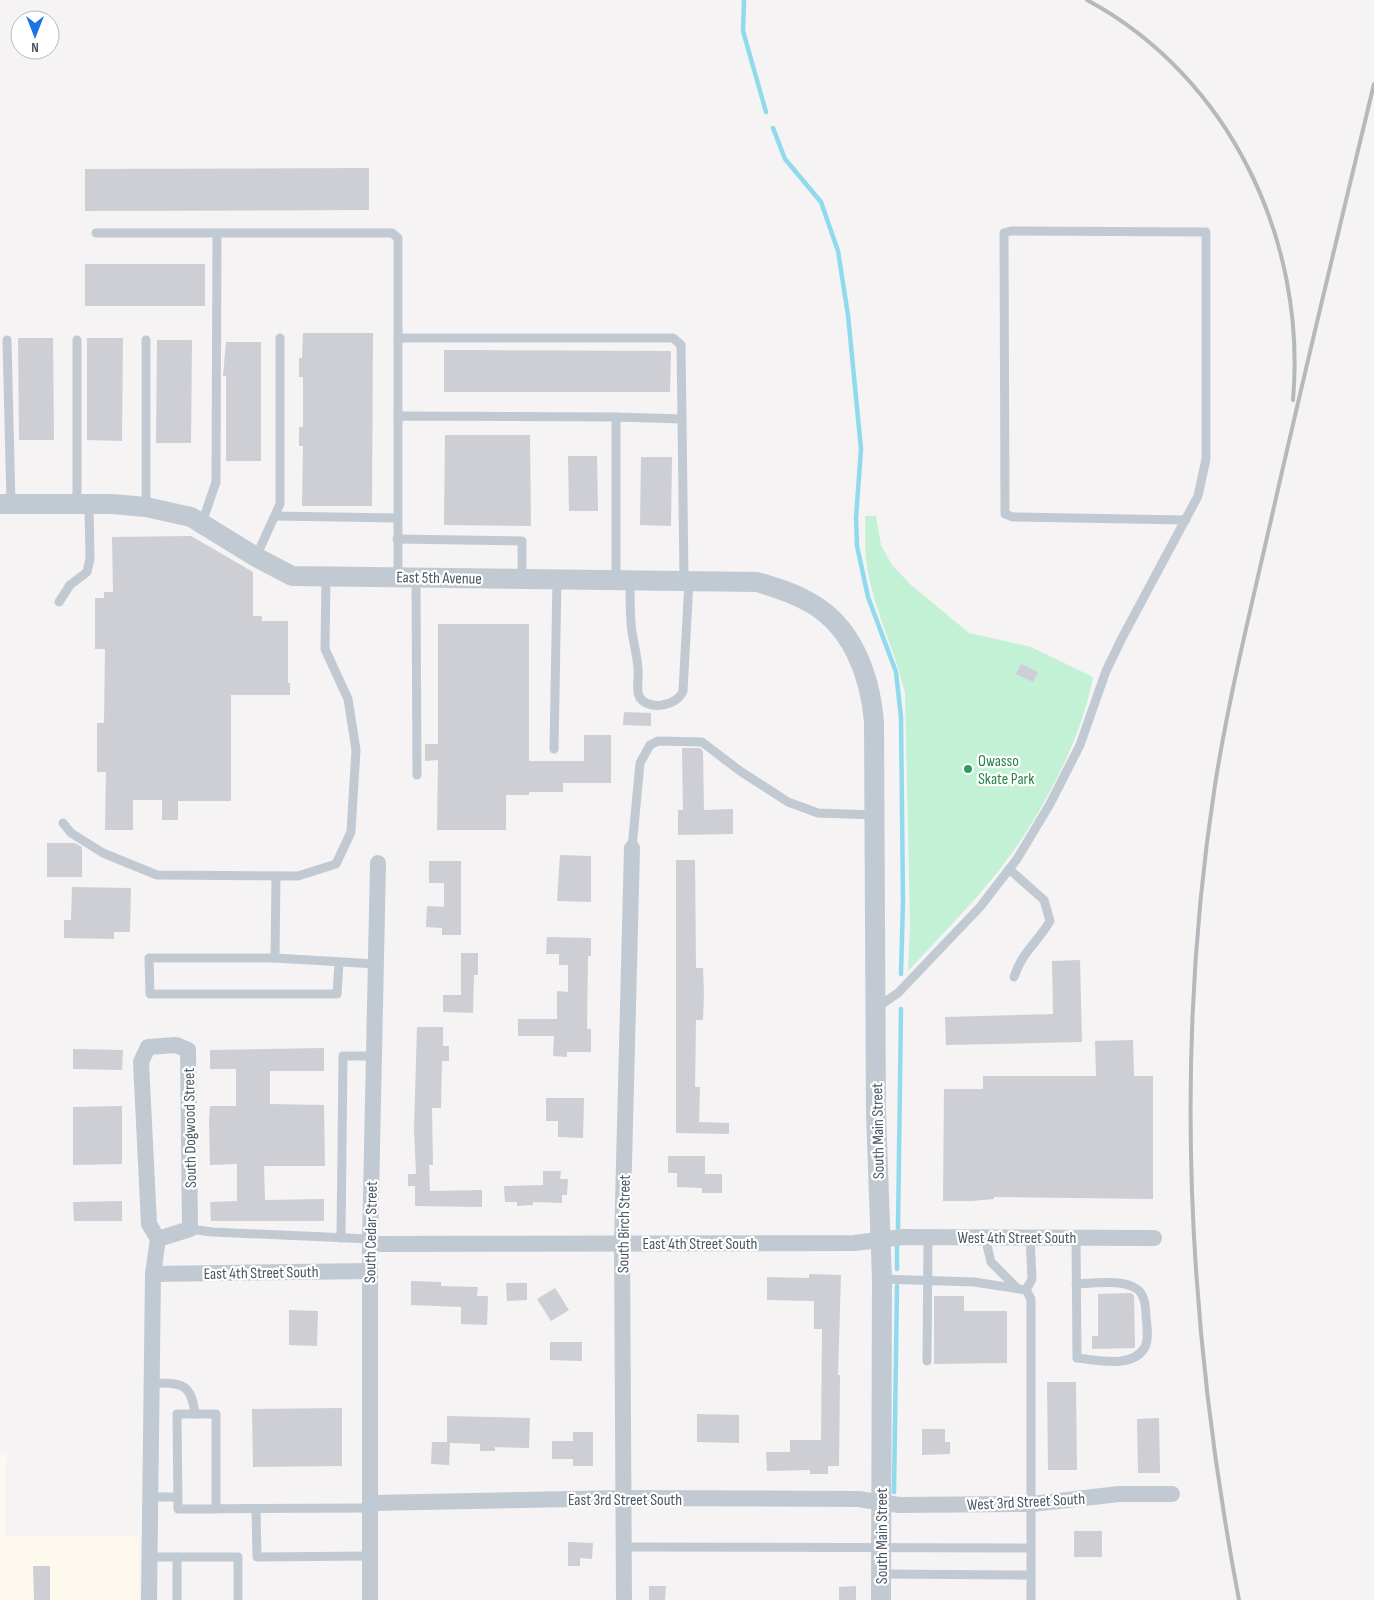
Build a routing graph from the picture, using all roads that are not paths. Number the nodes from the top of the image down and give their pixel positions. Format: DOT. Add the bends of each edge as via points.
graph roads {
  1 [pos="96,233"];
  2 [pos="217,233"];
  3 [pos="280,338"];
  4 [pos="398,338"];
  5 [pos="7,340"];
  6 [pos="77,340"];
  7 [pos="146,340"];
  8 [pos="398,416"];
  9 [pos="616,417"];
  10 [pos="682,419"];
  11 [pos="5,504"];
  12 [pos="83,504"];
  13 [pos="146,507"];
  14 [pos="275,516"];
  15 [pos="397,518"];
  16 [pos="1186,520"];
  17 [pos="202,523"];
  18 [pos="397,539"];
  19 [pos="256,557"];
  20 [pos="326,576"];
  21 [pos="407,577"];
  22 [pos="522,578"];
  23 [pos="557,579"];
  24 [pos="623,579"];
  25 [pos="687,580"];
  26 [pos="59,602"];
  27 [pos="861,663"];
  28 [pos="554,749"];
  29 [pos="417,775"];
  30 [pos="876,815"];
  31 [pos="63,823"];
  32 [pos="632,848"];
  33 [pos="378,863"];
  34 [pos="1010,869"];
  35 [pos="276,876"];
  36 [pos="274,958"];
  37 [pos="339,962"];
  38 [pos="376,964"];
  39 [pos="1014,977"];
  40 [pos="876,1008"];
  41 [pos="373,1056"];
  42 [pos="190,1229"];
  43 [pos="1030,1236"];
  44 [pos="1076,1236"];
  45 [pos="928,1237"];
  46 [pos="985,1237"];
  47 [pos="341,1238"];
  48 [pos="1154,1238"];
  49 [pos="158,1239"];
  50 [pos="881,1240"];
  51 [pos="370,1242"];
  52 [pos="622,1243"];
  53 [pos="370,1271"];
  54 [pos="153,1274"];
  55 [pos="882,1279"];
  56 [pos="927,1280"];
  57 [pos="1076,1284"];
  58 [pos="1022,1289"];
  59 [pos="927,1361"];
  60 [pos="152,1383"];
  61 [pos="195,1414"];
  62 [pos="1172,1494"];
  63 [pos="150,1498"];
  64 [pos="178,1498"];
  65 [pos="624,1498"];
  66 [pos="881,1503"];
  67 [pos="1032,1504"];
  68 [pos="370,1506"];
  69 [pos="216,1509"];
  70 [pos="256,1510"];
  71 [pos="626,1546"];
  72 [pos="881,1548"];
  73 [pos="1030,1548"];
  74 [pos="370,1556"];
  75 [pos="149,1557"];
  76 [pos="177,1557"];
  77 [pos="881,1574"];
  78 [pos="1030,1576"];
  79 [pos="149,1600"];
  80 [pos="177,1600"];
  81 [pos="238,1600"];
  82 [pos="370,1600"];
  83 [pos="624,1600"];
  84 [pos="881,1600"];
  85 [pos="1031,1600"];
  1 -- 2 [label="lane"];
  2 -- 4 [label="lane" via="392,233 398,238"];
  2 -- 17 [label="lane" via="216,482"];
  3 -- 14 [label="lane" via="280,504"];
  4 -- 8 [label="lane"];
  4 -- 10 [label="lane" via="673,338 681,345"];
  5 -- 11 [label="lane"];
  6 -- 12 [label="lane"];
  7 -- 13 [label="lane"];
  8 -- 9 [label="lane"];
  8 -- 15 [label="lane"];
  9 -- 10 [label="lane"];
  9 -- 24 [label="lane"];
  10 -- 25 [label="lane"];
  11 -- 12 [label="street, East 5th Avenue"];
  12 -- 13 [label="street, East 5th Avenue"];
  12 -- 26 [label="lane" via="90,559 88,572 70,585"];
  13 -- 17 [label="street, East 5th Avenue" via="191,517"];
  14 -- 15 [label="lane"];
  14 -- 19 [label="lane"];
  15 -- 18 [label="lane"];
  16 -- 16 [label="lane" via="1013,517 1005,514 1004,233 1206,232 1206,459 1198,496"];
  16 -- 34 [label="lane" via="1106,670 1080,744 1050,804"];
  17 -- 19 [label="street, East 5th Avenue"];
  18 -- 21 [label="lane"];
  18 -- 22 [label="lane" via="522,541"];
  19 -- 20 [label="street, East 5th Avenue" via="292,576"];
  20 -- 21 [label="street, East 5th Avenue"];
  20 -- 35 [label="lane" via="325,649 348,699 356,750 351,832 336,864 298,876"];
  21 -- 22 [label="street, East 5th Avenue"];
  21 -- 29 [label="lane"];
  22 -- 23 [label="street, East 5th Avenue"];
  23 -- 24 [label="street, East 5th Avenue"];
  23 -- 28 [label="lane"];
  24 -- 25 [label="street, East 5th Avenue"];
  24 -- 25 [label="lane" via="638,669 639,695 648,704 670,705 681,698 683,691"];
  25 -- 27 [label="street, East 5th Avenue" via="757,582 808,601 843,631"];
  27 -- 30 [label="street, South Main Street" via="872,702"];
  30 -- 32 [label="lane" via="818,813 788,802 702,742 658,741 650,744 640,763"];
  30 -- 40 [label="street, South Main Street"];
  31 -- 35 [label="lane" via="71,833 103,853 157,875"];
  32 -- 52 [label="street, South Birch Street"];
  33 -- 38 [label="street, South Cedar Street"];
  34 -- 39 [label="lane" via="1044,900 1050,921 1020,960"];
  34 -- 40 [label="lane" via="980,907 905,986"];
  35 -- 36 [label="lane"];
  36 -- 37 [label="lane"];
  36 -- 37 [label="lane" via="149,958 150,994 338,994"];
  37 -- 38 [label="lane"];
  38 -- 41 [label="street, South Cedar Street"];
  40 -- 50 [label="street, South Main Street"];
  41 -- 47 [label="lane" via="342,1056"];
  41 -- 51 [label="street, South Cedar Street"];
  42 -- 47 [label="lane"];
  42 -- 49 [label="street"];
  42 -- 49 [label="street, South Dogwood Street" via="188,1050 176,1045 148,1047 141,1062 149,1224"];
  43 -- 44 [label="street, West 4th Street South"];
  43 -- 46 [label="street, West 4th Street South"];
  43 -- 58 [label="lane" via="1032,1279"];
  44 -- 48 [label="street, West 4th Street South"];
  44 -- 57 [label="lane"];
  45 -- 46 [label="street, West 4th Street South"];
  45 -- 50 [label="street, West 4th Street South"];
  45 -- 56 [label="lane"];
  46 -- 58 [label="lane" via="991,1262"];
  47 -- 51 [label="lane"];
  49 -- 54 [label="street"];
  50 -- 52 [label="street, East 4th Street South" via="854,1243"];
  50 -- 55 [label="street, South Main Street"];
  51 -- 52 [label="street, East 4th Street South"];
  51 -- 53 [label="street, South Cedar Street"];
  52 -- 65 [label="street, South Birch Street"];
  53 -- 54 [label="street, East 4th Street South"];
  53 -- 68 [label="street, South Cedar Street"];
  54 -- 60 [label="street"];
  55 -- 56 [label="lane"];
  55 -- 66 [label="street, South Main Street"];
  56 -- 58 [label="lane"];
  56 -- 59 [label="lane"];
  57 -- 57 [label="lane" via="1077,1358 1114,1361 1137,1356 1146,1346 1147,1330 1143,1297 1137,1289 1114,1283"];
  58 -- 67 [label="lane" via="1032,1299"];
  60 -- 61 [label="lane" via="176,1383 188,1389 193,1396"];
  60 -- 63 [label="street"];
  61 -- 64 [label="lane" via="177,1414"];
  61 -- 69 [label="lane" via="216,1414"];
  62 -- 67 [label="street, West 3rd Street South" via="1119,1494"];
  63 -- 64 [label="lane"];
  63 -- 75 [label="street"];
  64 -- 69 [label="lane" via="178,1509"];
  65 -- 66 [label="street, East 3rd Street South" via="858,1500"];
  65 -- 68 [label="street, East 3rd Street South"];
  65 -- 71 [label="street, South Birch Street"];
  66 -- 67 [label="street, West 3rd Street South"];
  66 -- 72 [label="street, South Main Street"];
  67 -- 73 [label="lane"];
  68 -- 70 [label="lane"];
  68 -- 74 [label="street, South Cedar Street"];
  69 -- 70 [label="lane"];
  70 -- 74 [label="lane" via="257,1557"];
  71 -- 72 [label="lane"];
  71 -- 83 [label="street, South Birch Street"];
  72 -- 73 [label="lane"];
  72 -- 77 [label="street, South Main Street"];
  73 -- 78 [label="lane"];
  74 -- 82 [label="street, South Cedar Street"];
  75 -- 76 [label="lane"];
  75 -- 79 [label="street"];
  76 -- 80 [label="lane"];
  76 -- 81 [label="lane" via="238,1557"];
  77 -- 78 [label="lane"];
  77 -- 84 [label="street, South Main Street"];
  78 -- 85 [label="lane"];
}
